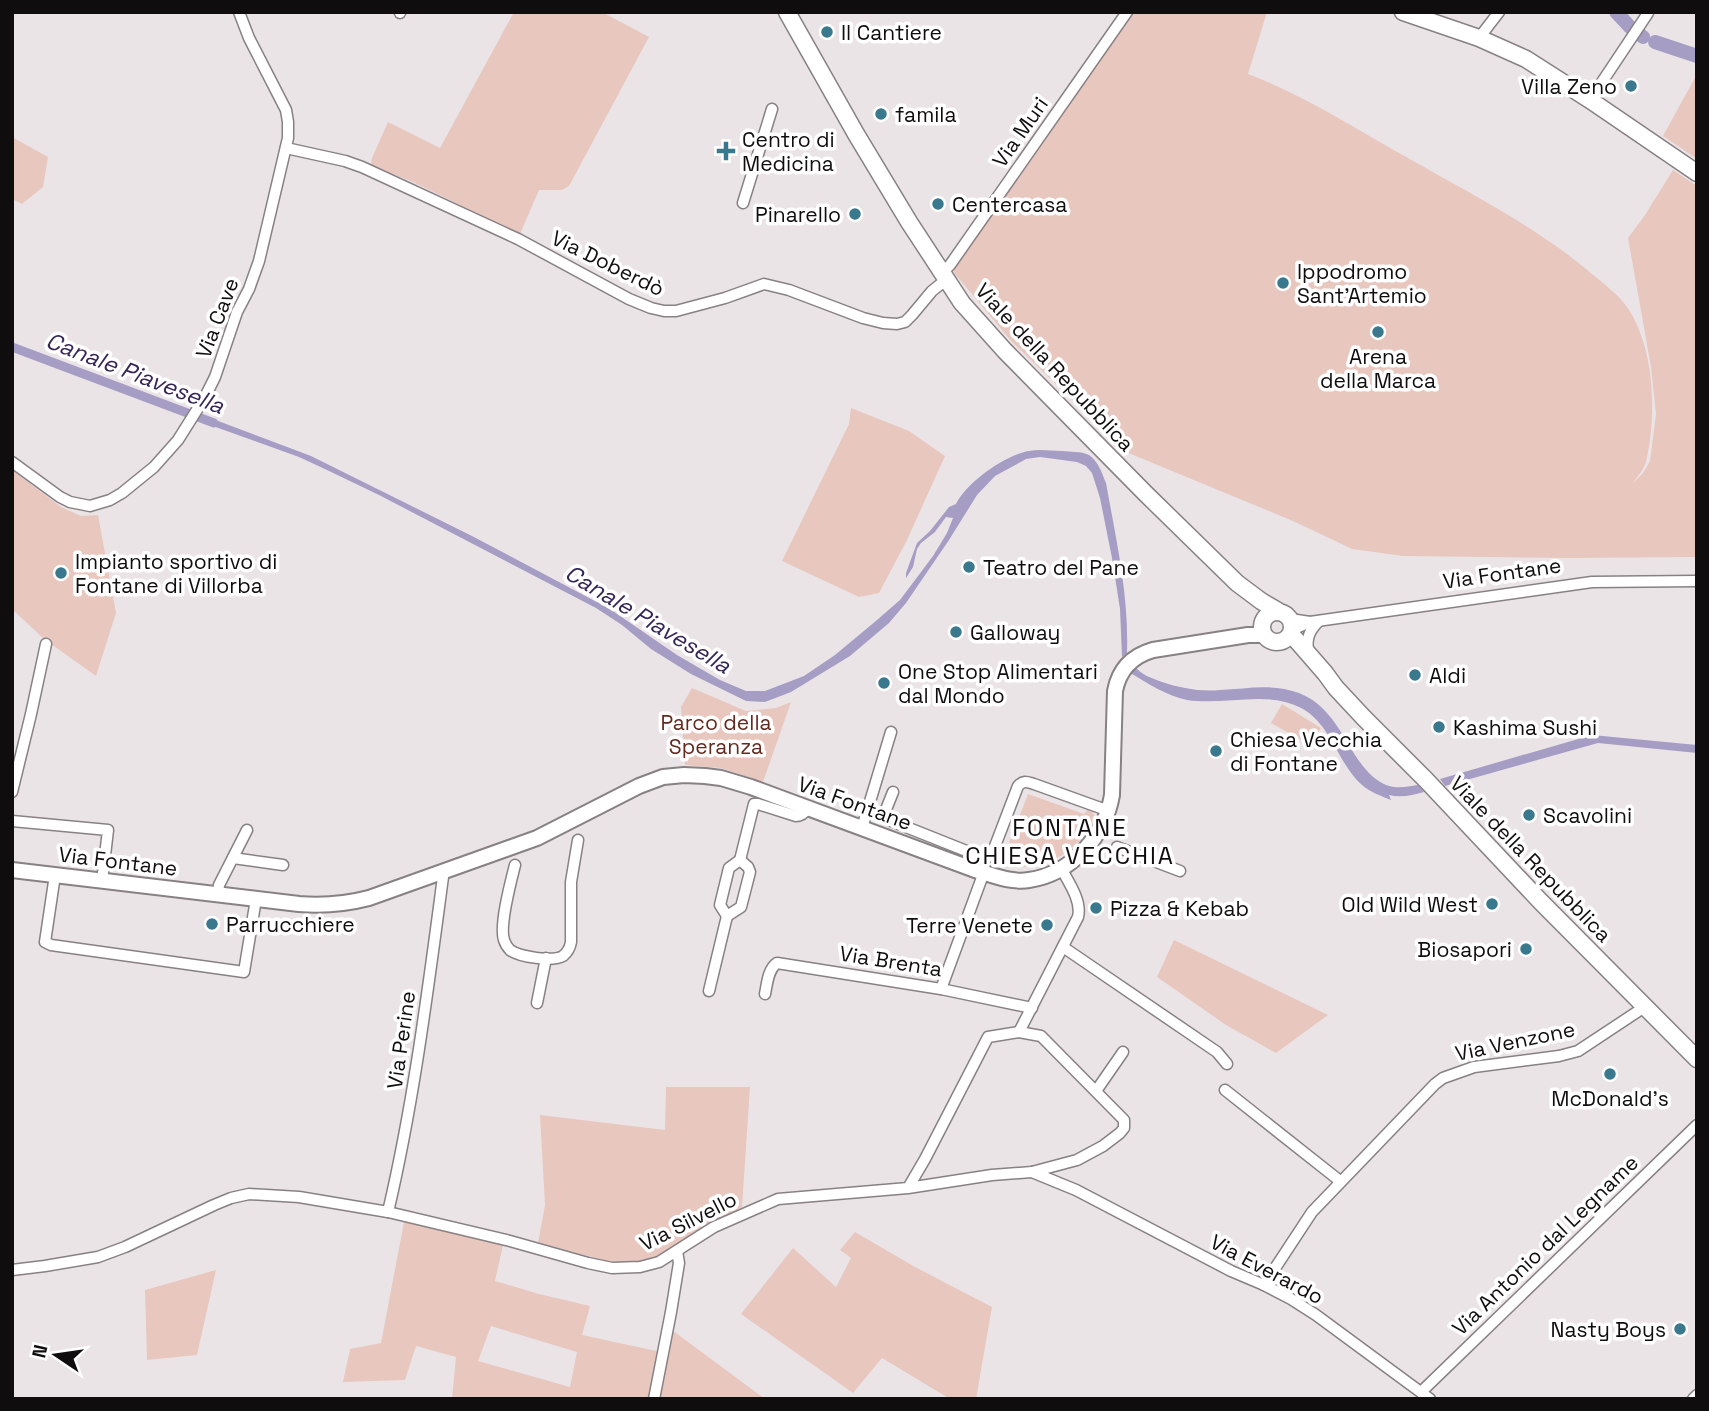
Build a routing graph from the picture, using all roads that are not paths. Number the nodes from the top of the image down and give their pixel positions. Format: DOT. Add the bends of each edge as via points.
graph roads {
  1 [pos="239,12"];
  2 [pos="787,12"];
  3 [pos="1128,12"];
  4 [pos="1403,12"];
  5 [pos="1499,12"];
  6 [pos="1648,13"];
  7 [pos="1479,38"];
  8 [pos="1590,100"];
  9 [pos="772,109"];
  10 [pos="286,148"];
  11 [pos="1697,173"];
  12 [pos="743,203"];
  13 [pos="945,276"];
  14 [pos="12,462"];
  15 [pos="1697,580"];
  16 [pos="1315,622"];
  17 [pos="1274,628"];
  18 [pos="46,644"];
  19 [pos="1308,655"];
  20 [pos="1336,688"];
  21 [pos="891,732"];
  22 [pos="751,787"];
  23 [pos="12,792"];
  24 [pos="893,792"];
  25 [pos="754,804"];
  26 [pos="808,808"];
  27 [pos="1109,811"];
  28 [pos="12,821"];
  29 [pos="862,828"];
  30 [pos="247,830"];
  31 [pos="578,840"];
  32 [pos="1117,847"];
  33 [pos="954,854"];
  34 [pos="233,858"];
  35 [pos="740,860"];
  36 [pos="515,864"];
  37 [pos="283,865"];
  38 [pos="1061,869"];
  39 [pos="12,870"];
  40 [pos="1180,871"];
  41 [pos="442,872"];
  42 [pos="984,872"];
  43 [pos="55,875"];
  44 [pos="102,881"];
  45 [pos="218,894"];
  46 [pos="256,899"];
  47 [pos="727,916"];
  48 [pos="1063,947"];
  49 [pos="546,958"];
  50 [pos="941,989"];
  51 [pos="709,991"];
  52 [pos="765,994"];
  53 [pos="537,1003"];
  54 [pos="1646,1006"];
  55 [pos="1032,1008"];
  56 [pos="1030,1034"];
  57 [pos="1123,1052"];
  58 [pos="1697,1059"];
  59 [pos="1227,1064"];
  60 [pos="1225,1090"];
  61 [pos="1096,1091"];
  62 [pos="1697,1125"];
  63 [pos="925,1158"];
  64 [pos="1067,1163"];
  65 [pos="1032,1172"];
  66 [pos="1340,1181"];
  67 [pos="929,1185"];
  68 [pos="908,1188"];
  69 [pos="1076,1189"];
  70 [pos="388,1212"];
  71 [pos="677,1251"];
  72 [pos="12,1270"];
  73 [pos="1264,1285"];
  74 [pos="1697,1395"];
  75 [pos="1425,1396"];
  76 [pos="654,1399"];
  77 [pos="1693,1399"];
  1 -- 10 [label="street, Via Cave" via="286,110"];
  2 -- 13 [label="main road, Viale della Repubblica"];
  3 -- 13 [label="street, Via Muri"];
  4 -- 7 [label="main road"];
  5 -- 7 [label="street"];
  6 -- 8 [label="street"];
  7 -- 8 [label="main road" via="1526,60"];
  8 -- 11 [label="main road"];
  9 -- 12 [label="street" via="754,148"];
  10 -- 13 [label="street, Via Doberdò" via="362,167 518,239 629,299 664,311 764,284 863,318 897,324 905,322"];
  10 -- 14 [label="street, Via Cave" via="259,261 215,377 186,428 155,467 122,493 90,506 70,502"];
  13 -- 17 [label="main road, Viale della Repubblica" via="962,303 1005,351 1237,583 1261,601"];
  15 -- 16 [label="street, Via Fontane" via="1592,582"];
  16 -- 17 [label="street, Via Fontane"];
  16 -- 19 [label="street"];
  17 -- 19 [label="main road, Viale della Repubblica"];
  17 -- 20 [label="main road, Viale della Repubblica"];
  17 -- 27 [label="street, Via Fontane" via="1153,650 1128,664 1116,683"];
  18 -- 23 [label="street"];
  19 -- 20 [label="main road, Viale della Repubblica"];
  20 -- 54 [label="main road, Viale della Repubblica"];
  21 -- 29 [label="street"];
  22 -- 25 [label="street"];
  22 -- 26 [label="street, Via Fontane"];
  22 -- 41 [label="street, Via Fontane" via="705,776 663,777 537,838"];
  24 -- 33 [label="street" via="886,818"];
  25 -- 26 [label="street" via="796,816"];
  25 -- 35 [label="street"];
  26 -- 29 [label="street, Via Fontane"];
  27 -- 33 [label="street" via="1025,781 1018,786 992,854 984,858"];
  27 -- 38 [label="street, Via Fontane" via="1077,858"];
  28 -- 44 [label="street" via="108,831"];
  29 -- 33 [label="street, Via Fontane"];
  30 -- 34 [label="street"];
  31 -- 49 [label="street" via="571,882 569,950 555,959"];
  32 -- 40 [label="street"];
  33 -- 42 [label="street, Via Fontane"];
  34 -- 37 [label="street"];
  34 -- 45 [label="street"];
  35 -- 47 [label="street" via="729,868 720,901"];
  35 -- 47 [label="street" via="750,872 741,907"];
  36 -- 49 [label="street" via="503,938 508,949"];
  38 -- 42 [label="street, Via Fontane" via="1027,881"];
  38 -- 48 [label="street" via="1079,911"];
  39 -- 43 [label="street, Via Fontane"];
  41 -- 46 [label="street, Via Fontane" via="342,904"];
  41 -- 70 [label="street, Via Perine" via="415,1082"];
  42 -- 50 [label="street"];
  43 -- 44 [label="street, Via Fontane"];
  43 -- 46 [label="street" via="45,942 244,972"];
  44 -- 45 [label="street, Via Fontane"];
  45 -- 46 [label="street, Via Fontane"];
  47 -- 51 [label="street"];
  48 -- 55 [label="street"];
  48 -- 59 [label="street" via="1217,1052"];
  49 -- 53 [label="street"];
  50 -- 52 [label="street, Via Brenta" via="777,962"];
  50 -- 55 [label="street, Via Brenta"];
  54 -- 58 [label="main road, Viale della Repubblica"];
  54 -- 66 [label="street, Via Venzone" via="1578,1051 1474,1067 1443,1078"];
  55 -- 56 [label="street"];
  55 -- 56 [label="street"];
  56 -- 61 [label="street, Via Silvello"];
  56 -- 63 [label="street" via="988,1037"];
  57 -- 61 [label="street"];
  60 -- 66 [label="street"];
  61 -- 64 [label="street, Via Silvello" via="1121,1115 1124,1128 1103,1146"];
  62 -- 75 [label="street, Via Antonio dal Legname"];
  63 -- 67 [label="street" via="921,1175"];
  63 -- 68 [label="street"];
  64 -- 65 [label="street, Via Silvello"];
  64 -- 69 [label="street" via="1063,1175"];
  65 -- 67 [label="street, Via Silvello"];
  65 -- 69 [label="street, Via Everardo"];
  66 -- 73 [label="street, Via Venzone" via="1312,1212"];
  67 -- 68 [label="street, Via Silvello"];
  68 -- 71 [label="street, Via Silvello" via="778,1199 714,1227"];
  69 -- 73 [label="street, Via Everardo"];
  70 -- 71 [label="street, Via Silvello" via="612,1268 640,1267"];
  70 -- 72 [label="street, Via Silvello" via="249,1194 98,1257"];
  71 -- 76 [label="street" via="679,1263"];
  73 -- 75 [label="street, Via Everardo" via="1316,1315"];
  74 -- 77 [label="street"];
}
